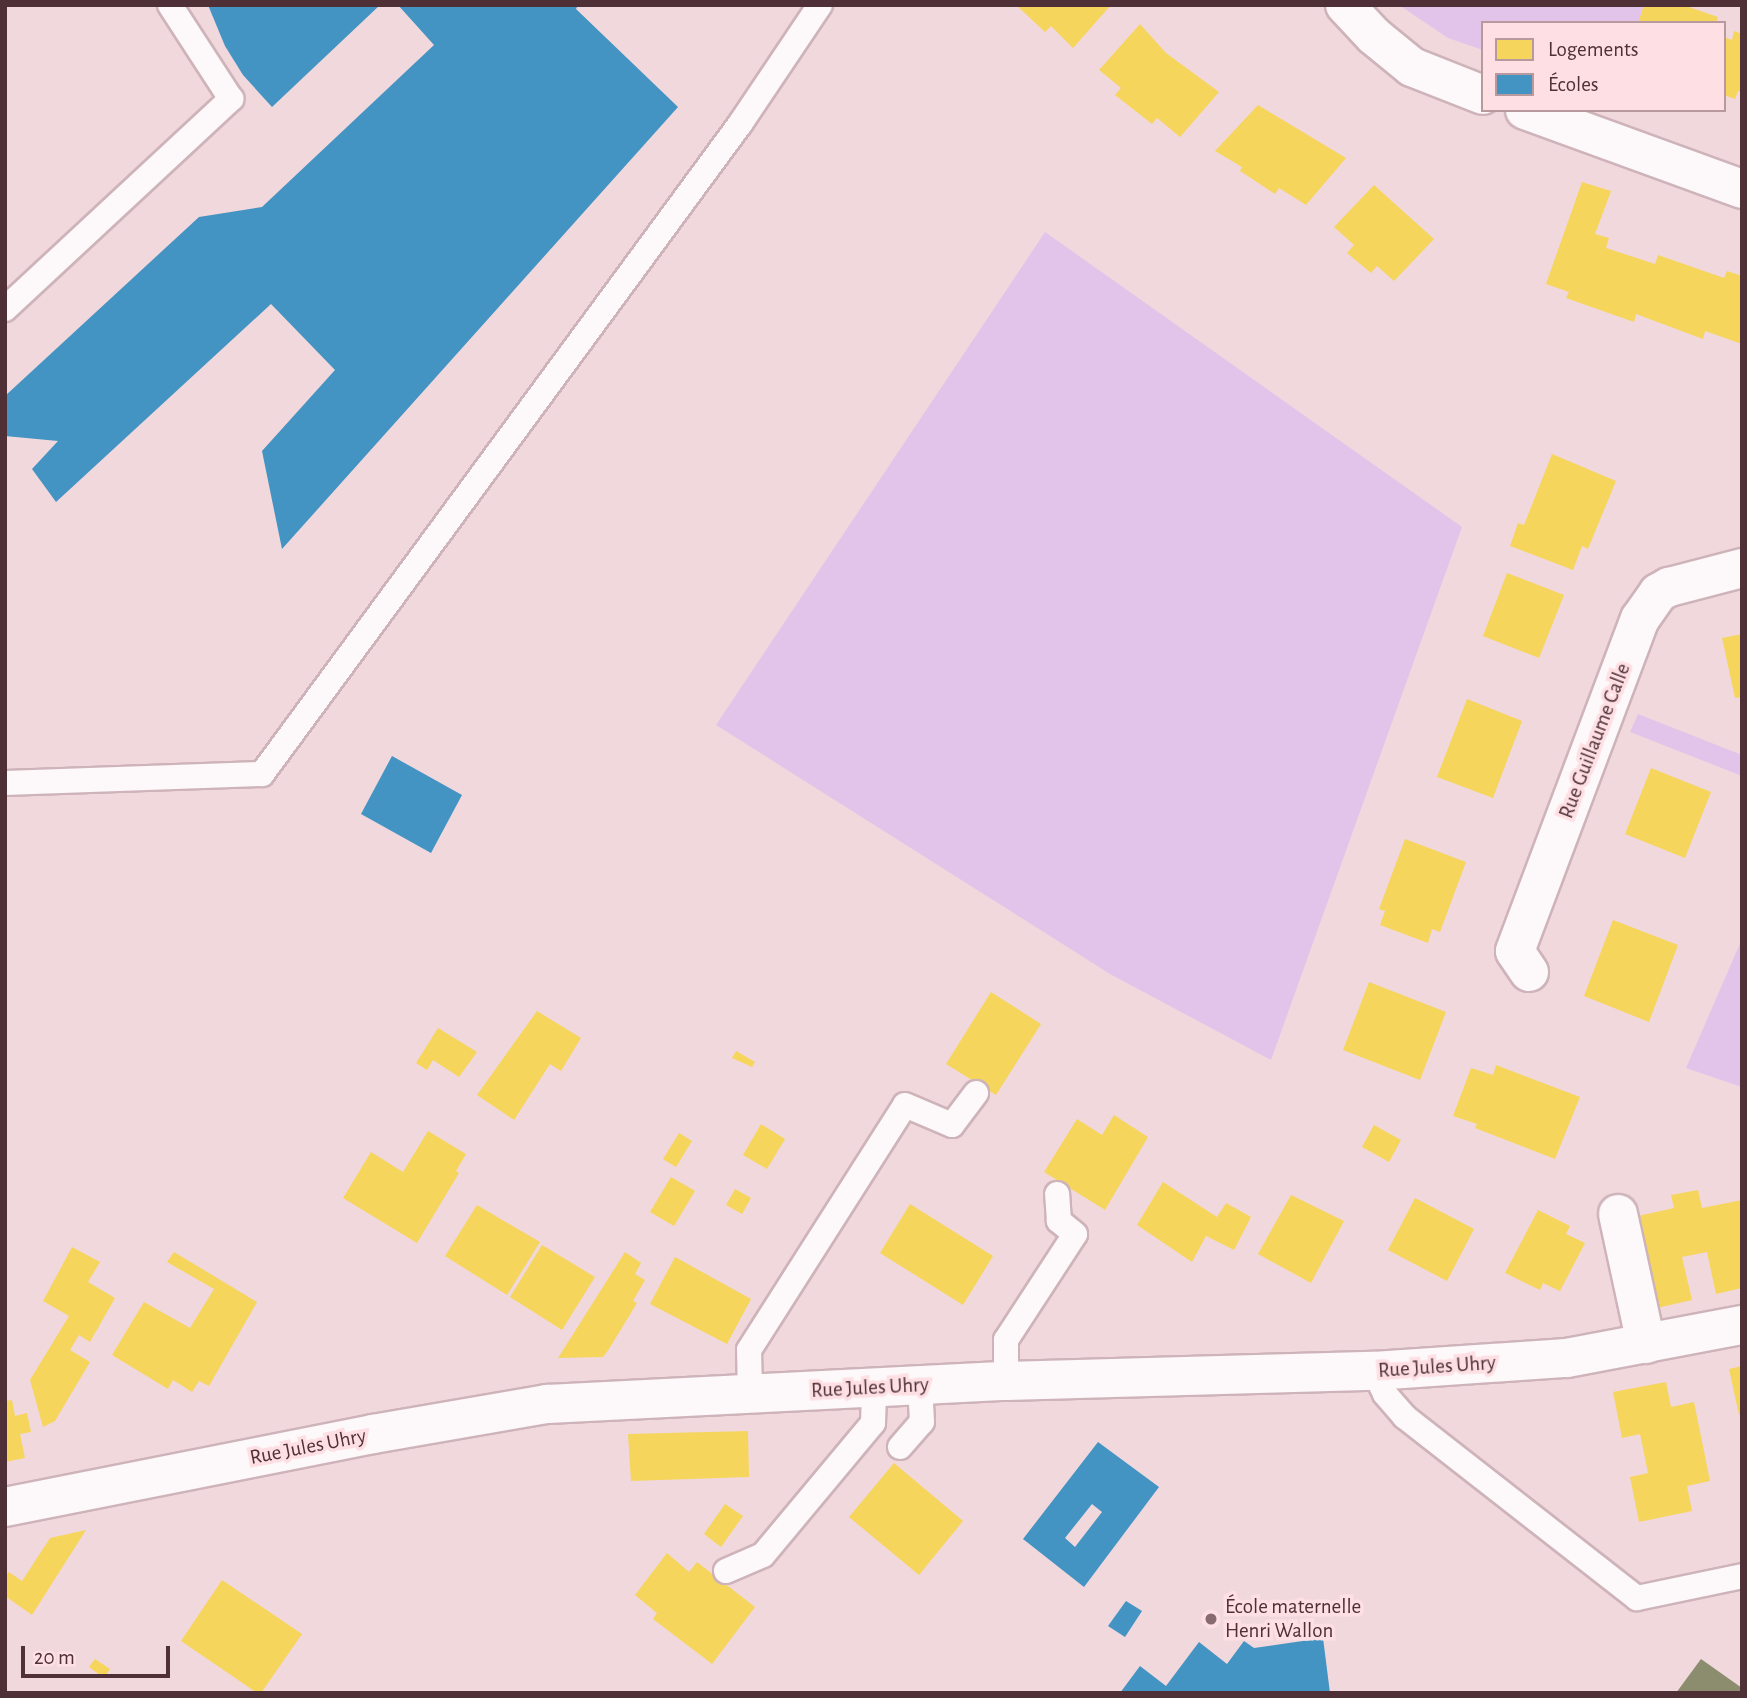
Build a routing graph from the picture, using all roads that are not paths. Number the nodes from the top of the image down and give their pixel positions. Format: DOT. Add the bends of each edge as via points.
graph roads {
  1 [pos="170,5"];
  2 [pos="820,5"];
  3 [pos="1345,5"];
  4 [pos="1481,94"];
  5 [pos="1530,112"];
  6 [pos="1742,189"];
  7 [pos="5,309"];
  8 [pos="1742,568"];
  9 [pos="5,783"];
  10 [pos="1529,972"];
  11 [pos="976,1093"];
  12 [pos="1056,1194"];
  13 [pos="1618,1214"];
  14 [pos="1742,1325"];
  15 [pos="1646,1344"];
  16 [pos="1374,1371"];
  17 [pos="1006,1381"];
  18 [pos="920,1385"];
  19 [pos="874,1388"];
  20 [pos="750,1393"];
  21 [pos="900,1447"];
  22 [pos="5,1507"];
  23 [pos="726,1571"];
  24 [pos="1742,1576"];
  1 -- 7 [label="lane" via="231,99"];
  2 -- 9 [label="lane" via="740,124 262,774"];
  3 -- 4 [label="street" via="1412,67"];
  5 -- 6 [label="street"];
  8 -- 10 [label="street, Rue Guillaume Calle" via="1669,587 1658,593 1640,619 1515,951"];
  11 -- 20 [label="lane" via="952,1125 905,1105 750,1350"];
  12 -- 17 [label="lane" via="1059,1221 1075,1234 1006,1340"];
  13 -- 15 [label="street"];
  14 -- 15 [label="street, Rue Jules Uhry"];
  15 -- 16 [label="street, Rue Jules Uhry" via="1567,1358"];
  16 -- 17 [label="street, Rue Jules Uhry"];
  16 -- 24 [label="lane" via="1385,1394 1405,1417 1637,1598"];
  17 -- 18 [label="street, Rue Jules Uhry"];
  18 -- 19 [label="street, Rue Jules Uhry"];
  18 -- 21 [label="lane" via="922,1422"];
  19 -- 20 [label="street, Rue Jules Uhry"];
  19 -- 23 [label="lane" via="873,1423 763,1555"];
  20 -- 22 [label="street, Rue Jules Uhry" via="594,1399 507,1409"];
}
